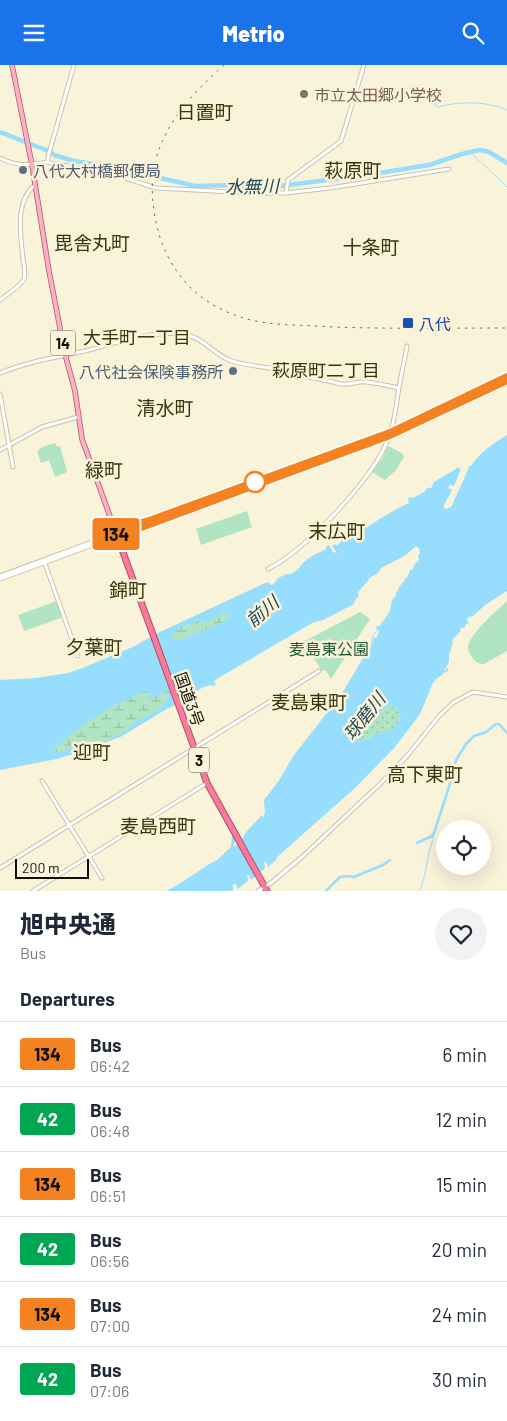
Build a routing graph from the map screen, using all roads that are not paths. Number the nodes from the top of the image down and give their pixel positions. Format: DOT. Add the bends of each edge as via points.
graph roads {
  1 [pos="12,65"];
  2 [pos="74,65"];
  3 [pos="364,65"];
  4 [pos="0,158"];
  5 [pos="48,163"];
  6 [pos="32,165"];
  7 [pos="449,169"];
  8 [pos="35,185"];
  9 [pos="286,191"];
  10 [pos="0,300"];
  11 [pos="407,347"];
  12 [pos="65,354"];
  13 [pos="0,373"];
  14 [pos="507,379"];
  15 [pos="399,389"];
  16 [pos="0,395"];
  17 [pos="78,417"];
  18 [pos="393,421"];
  19 [pos="5,423"];
  20 [pos="0,426"];
  21 [pos="402,428"];
  22 [pos="390,434"];
  23 [pos="9,445"];
  24 [pos="0,450"];
  25 [pos="13,467"];
  26 [pos="117,534"];
  27 [pos="44,561"];
  28 [pos="268,569"];
  29 [pos="0,577"];
  30 [pos="78,656"];
  31 [pos="319,671"];
  32 [pos="507,697"];
  33 [pos="195,748"];
  34 [pos="42,781"];
  35 [pos="207,783"];
  36 [pos="70,825"];
  37 [pos="89,857"];
  38 [pos="0,868"];
  39 [pos="102,878"];
  40 [pos="265,888"];
  41 [pos="34,891"];
  42 [pos="258,891"];
  1 -- 6 [label="main road, 14"];
  2 -- 5 [label="street"];
  3 -- 9 [label="street" via="341,141 288,179"];
  4 -- 6 [label="street" via="11,163"];
  5 -- 6 [label="street"];
  5 -- 9 [label="street" via="110,173 156,188 252,193"];
  6 -- 8 [label="main road, 14"];
  7 -- 9 [label="street" via="330,189"];
  8 -- 10 [label="street" via="25,197 20,212 24,280"];
  8 -- 12 [label="main road, 14"];
  11 -- 15 [label="street"];
  12 -- 13 [label="street"];
  12 -- 15 [label="street" via="147,336 186,335 238,363 342,384 367,382"];
  12 -- 17 [label="main road, 14"];
  14 -- 21 [label="highway"];
  15 -- 18 [label="street"];
  16 -- 19 [label="street"];
  17 -- 23 [label="street" via="42,427"];
  17 -- 26 [label="main road, 14" via="82,439"];
  18 -- 21 [label="street"];
  18 -- 21 [label="street" via="395,427"];
  18 -- 22 [label="street"];
  19 -- 20 [label="street"];
  19 -- 23 [label="street"];
  21 -- 22 [label="highway"];
  22 -- 26 [label="highway"];
  22 -- 28 [label="street" via="376,461 338,509 304,543"];
  23 -- 24 [label="street"];
  23 -- 25 [label="street"];
  26 -- 27 [label="street"];
  26 -- 33 [label="highway, 国道3号 / 3"];
  27 -- 29 [label="street"];
  27 -- 30 [label="street"];
  31 -- 33 [label="street"];
  32 -- 40 [label="street" via="473,691 454,702 380,784"];
  33 -- 35 [label="highway, 国道3号 / 3"];
  33 -- 36 [label="street"];
  34 -- 36 [label="street"];
  35 -- 37 [label="street"];
  35 -- 40 [label="highway, 国道3号 / 3"];
  36 -- 37 [label="street"];
  36 -- 38 [label="street"];
  37 -- 39 [label="street"];
  37 -- 41 [label="street"];
  40 -- 42 [label="street"];
}
